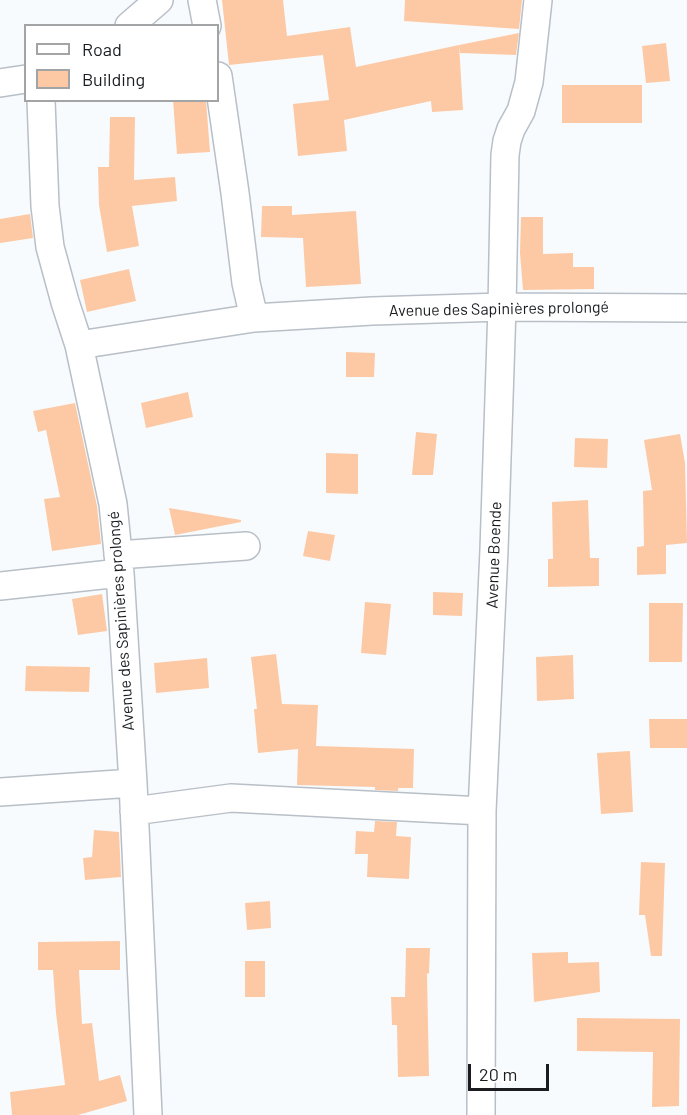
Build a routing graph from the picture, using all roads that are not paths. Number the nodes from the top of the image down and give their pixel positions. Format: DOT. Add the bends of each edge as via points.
graph roads {
  1 [pos="159,0"];
  2 [pos="202,0"];
  3 [pos="538,0"];
  4 [pos="131,24"];
  5 [pos="207,24"];
  6 [pos="24,78"];
  7 [pos="0,83"];
  8 [pos="219,83"];
  9 [pos="41,102"];
  10 [pos="502,307"];
  11 [pos="687,308"];
  12 [pos="254,318"];
  13 [pos="79,345"];
  14 [pos="246,546"];
  15 [pos="119,564"];
  16 [pos="0,586"];
  17 [pos="133,783"];
  18 [pos="0,792"];
  19 [pos="134,811"];
  20 [pos="482,811"];
  21 [pos="148,1115"];
  22 [pos="481,1115"];
  1 -- 4 [label="street"];
  2 -- 5 [label="street"];
  3 -- 10 [label="street, Avenue Boende" via="529,82 522,111 507,141"];
  6 -- 7 [label="street"];
  8 -- 12 [label="street"];
  9 -- 13 [label="street" via="50,247"];
  10 -- 11 [label="street, Avenue des Sapinières prolongé"];
  10 -- 12 [label="street, Avenue des Sapinières prolongé"];
  10 -- 20 [label="street, Avenue Boende"];
  12 -- 13 [label="street, Avenue des Sapinières prolongé"];
  13 -- 15 [label="street, Avenue des Sapinières prolongé" via="113,504"];
  14 -- 15 [label="street"];
  15 -- 16 [label="street"];
  15 -- 17 [label="street, Avenue des Sapinières prolongé"];
  17 -- 18 [label="street"];
  17 -- 19 [label="street, Avenue des Sapinières prolongé"];
  19 -- 20 [label="street" via="231,798"];
  19 -- 21 [label="street, Avenue des Sapinières prolongé"];
  20 -- 22 [label="street, Avenue Boende"];
}
